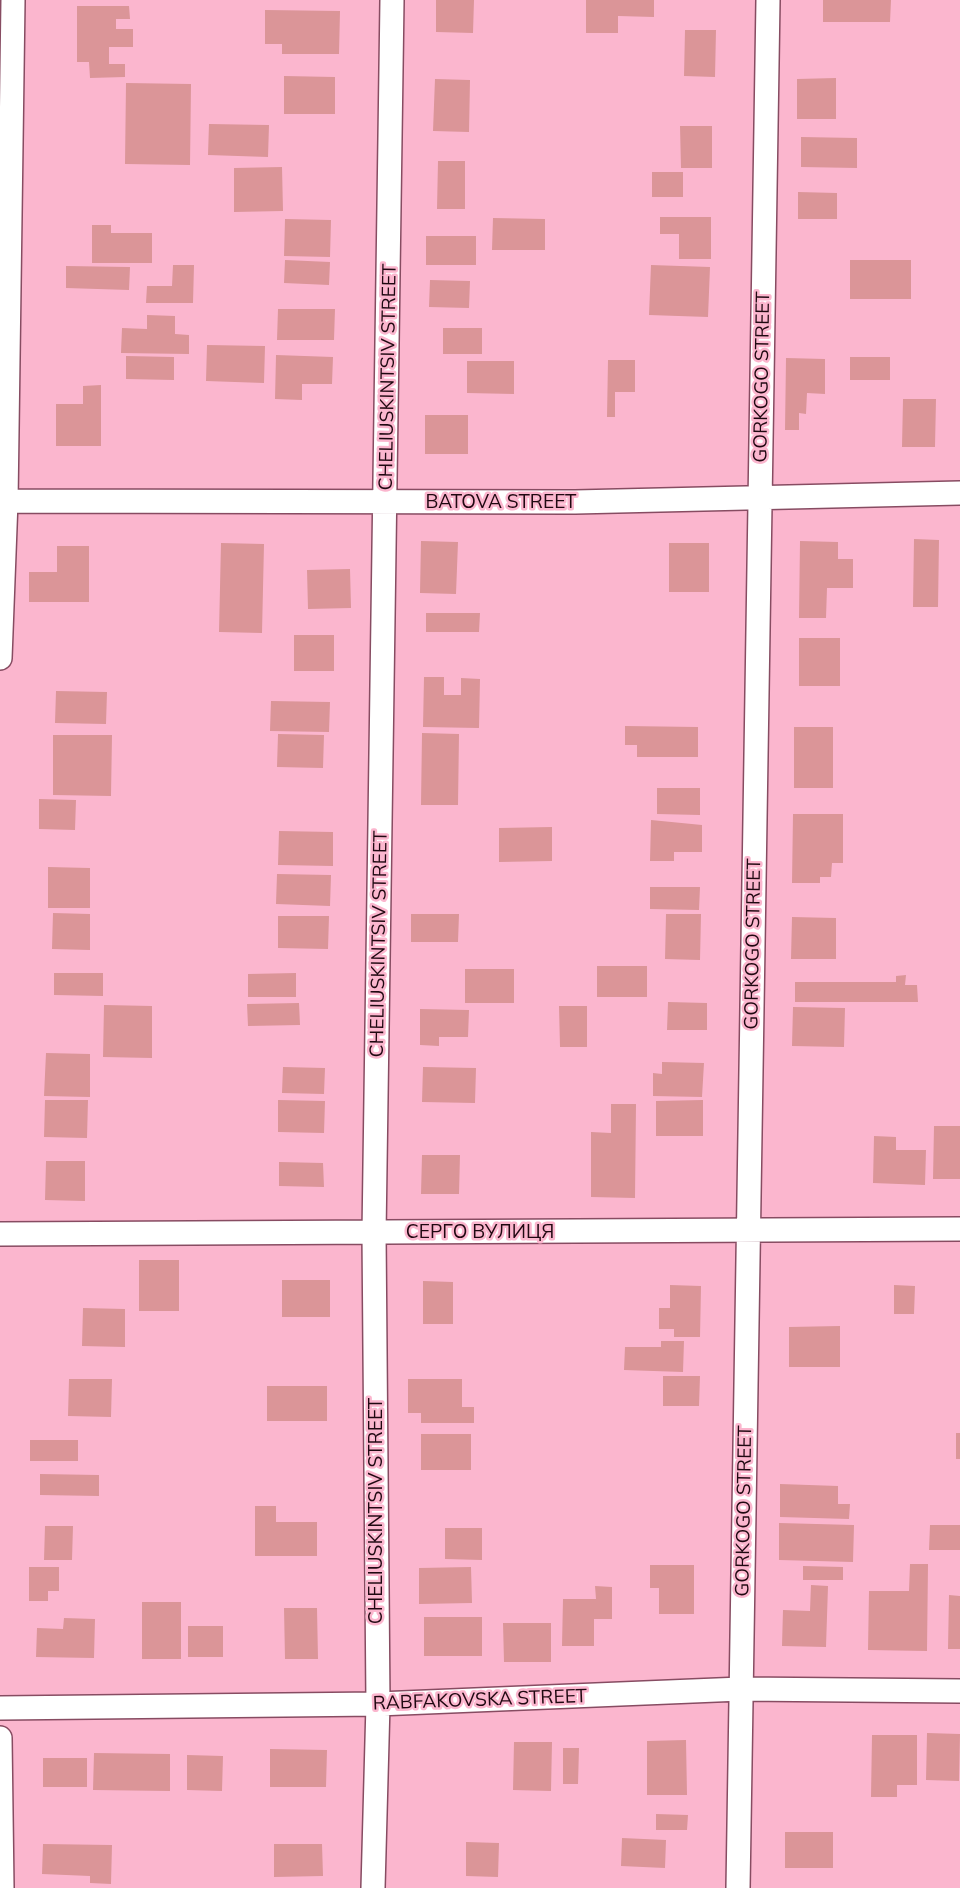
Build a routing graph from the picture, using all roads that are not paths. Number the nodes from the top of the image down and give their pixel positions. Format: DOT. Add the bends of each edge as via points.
graph roads {
  1 [pos="13,0"];
  2 [pos="392,0"];
  3 [pos="768,0"];
  4 [pos="960,493"];
  5 [pos="760,499"];
  6 [pos="3,501"];
  7 [pos="386,502"];
  8 [pos="0,658"];
  9 [pos="960,1229"];
  10 [pos="748,1230"];
  11 [pos="374,1233"];
  12 [pos="0,1234"];
  13 [pos="741,1689"];
  14 [pos="960,1691"];
  15 [pos="378,1704"];
  16 [pos="0,1708"];
  17 [pos="0,1738"];
  18 [pos="2,1888"];
  19 [pos="373,1888"];
  20 [pos="738,1888"];
  1 -- 6 [label="street"];
  2 -- 7 [label="street, CHELIUSKINTSIV STREET"];
  3 -- 5 [label="street, GORKOGO STREET"];
  4 -- 5 [label="street, BATOVA STREET"];
  5 -- 7 [label="street, BATOVA STREET"];
  5 -- 10 [label="street, GORKOGO STREET"];
  6 -- 7 [label="street, BATOVA STREET"];
  6 -- 8 [label="street"];
  7 -- 11 [label="street, CHELIUSKINTSIV STREET"];
  9 -- 10 [label="street, СЕРГО ВУЛИЦЯ"];
  10 -- 11 [label="street, СЕРГО ВУЛИЦЯ"];
  10 -- 13 [label="street, GORKOGO STREET"];
  11 -- 12 [label="street, СЕРГО ВУЛИЦЯ"];
  11 -- 15 [label="street, CHELIUSKINTSIV STREET"];
  13 -- 14 [label="street, RABFAKOVSKA STREET"];
  13 -- 15 [label="street, RABFAKOVSKA STREET"];
  13 -- 20 [label="street, GORKOGO STREET"];
  15 -- 16 [label="street, RABFAKOVSKA STREET"];
  15 -- 19 [label="street, CHELIUSKINTSIV STREET"];
  17 -- 18 [label="street"];
}
